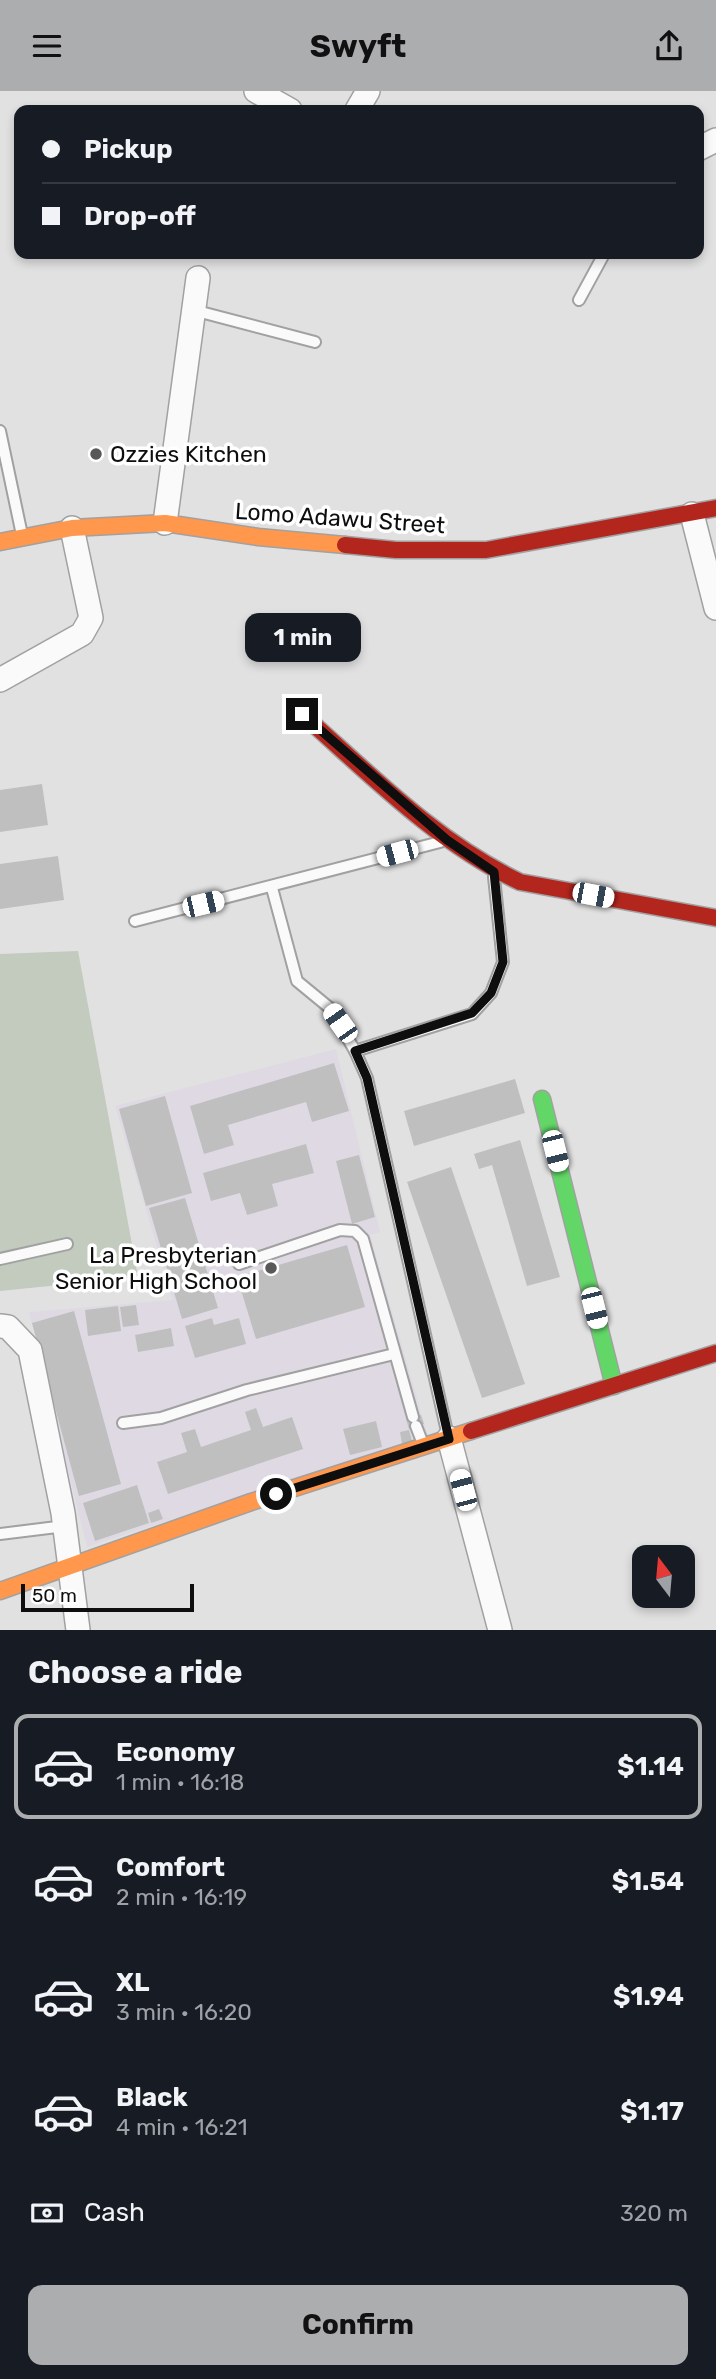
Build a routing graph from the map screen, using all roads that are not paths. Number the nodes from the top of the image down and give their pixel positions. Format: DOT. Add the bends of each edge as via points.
graph roads {
  1 [pos="256,91"];
  2 [pos="281,105"];
  3 [pos="601,259"];
  4 [pos="198,278"];
  5 [pos="579,300"];
  6 [pos="193,310"];
  7 [pos="315,342"];
  8 [pos="0,431"];
  9 [pos="716,508"];
  10 [pos="692,514"];
  11 [pos="165,523"];
  12 [pos="72,528"];
  13 [pos="23,537"];
  14 [pos="0,542"];
  15 [pos="716,608"];
  16 [pos="0,680"];
  17 [pos="302,714"];
  18 [pos="447,840"];
  19 [pos="494,872"];
  20 [pos="272,888"];
  21 [pos="716,918"];
  22 [pos="135,921"];
  23 [pos="355,1051"];
  24 [pos="542,1099"];
  25 [pos="67,1244"];
  26 [pos="0,1259"];
  27 [pos="239,1264"];
  28 [pos="0,1327"];
  29 [pos="716,1353"];
  30 [pos="394,1354"];
  31 [pos="614,1386"];
  32 [pos="123,1423"];
  33 [pos="449,1439"];
  34 [pos="424,1447"];
  35 [pos="65,1526"];
  36 [pos="0,1534"];
  37 [pos="71,1566"];
  38 [pos="0,1591"];
  39 [pos="78,1630"];
  40 [pos="500,1630"];
  1 -- 2 [label="street"];
  3 -- 5 [label="lane"];
  4 -- 6 [label="street"];
  6 -- 7 [label="lane"];
  6 -- 11 [label="street"];
  8 -- 13 [label="lane"];
  9 -- 10 [label="street, Lomo Adawu Street"];
  10 -- 11 [label="street, Lomo Adawu Street" via="486,549 396,550"];
  10 -- 15 [label="street"];
  11 -- 12 [label="street, Lomo Adawu Street"];
  12 -- 13 [label="street, Lomo Adawu Street"];
  12 -- 16 [label="street" via="88,626 82,634"];
  13 -- 14 [label="street, Lomo Adawu Street"];
  17 -- 18 [label="street"];
  18 -- 19 [label="street"];
  18 -- 20 [label="lane"];
  19 -- 21 [label="street" via="520,881"];
  19 -- 23 [label="lane" via="503,962 491,993 472,1013"];
  20 -- 22 [label="lane"];
  20 -- 23 [label="lane" via="297,981 331,1009"];
  23 -- 33 [label="lane" via="367,1078"];
  24 -- 31 [label="street"];
  25 -- 26 [label="lane"];
  27 -- 30 [label="lane" via="340,1230 355,1230 363,1239"];
  28 -- 35 [label="street" via="8,1327 30,1350"];
  29 -- 31 [label="street"];
  30 -- 32 [label="lane" via="247,1390 161,1417"];
  30 -- 34 [label="lane"];
  31 -- 33 [label="street"];
  33 -- 34 [label="street"];
  33 -- 40 [label="street"];
  34 -- 37 [label="street"];
  35 -- 36 [label="lane"];
  35 -- 37 [label="street"];
  37 -- 38 [label="street"];
  37 -- 39 [label="street"];
}
